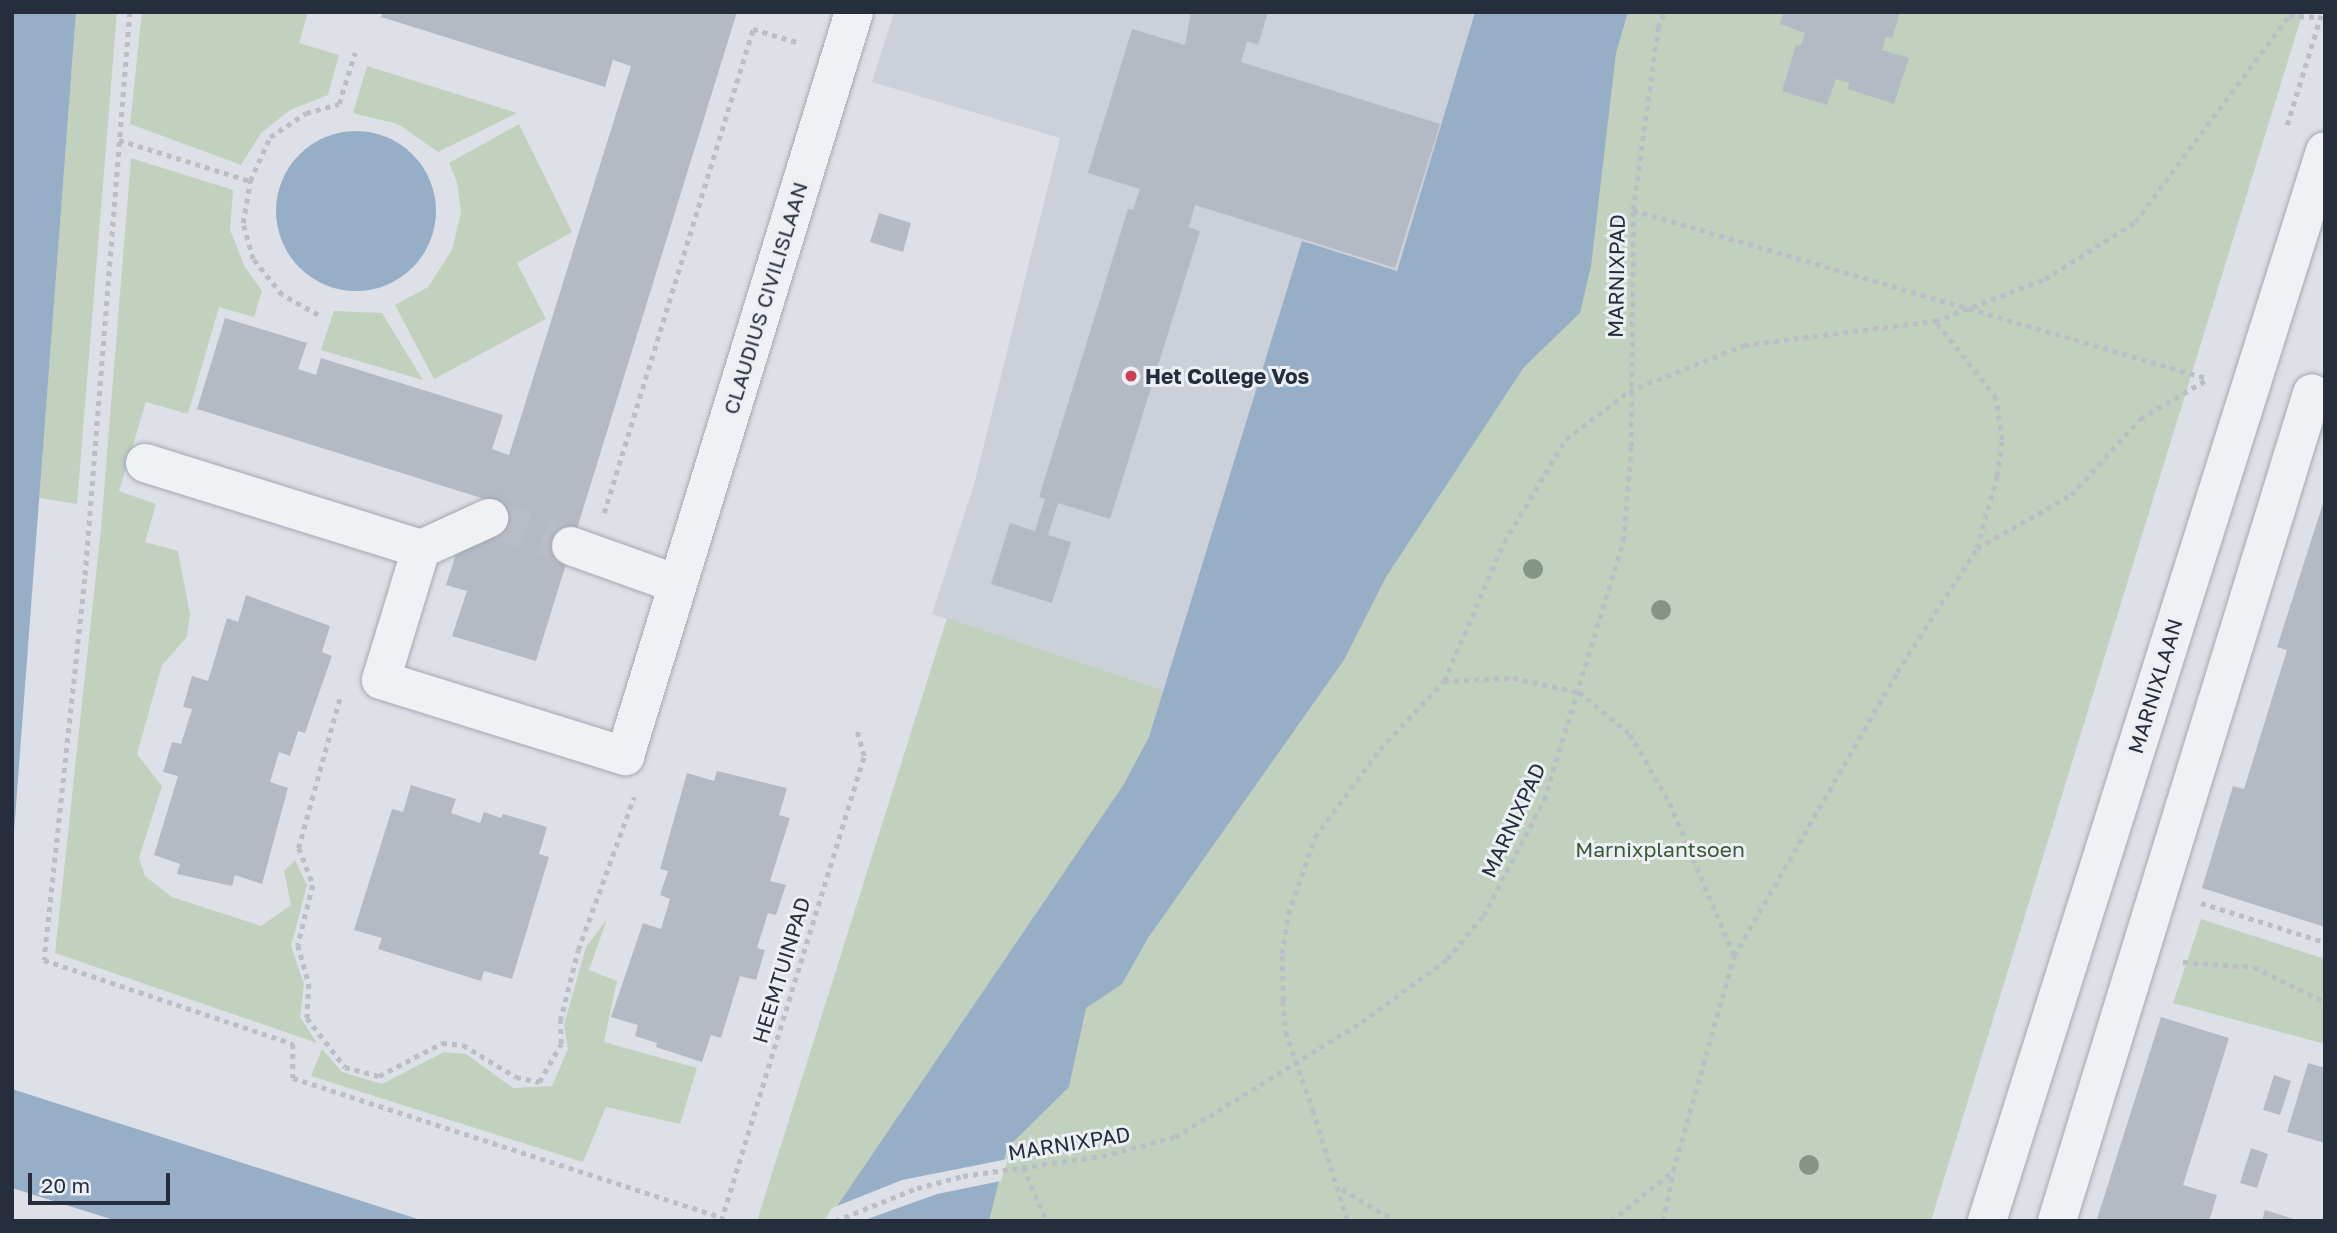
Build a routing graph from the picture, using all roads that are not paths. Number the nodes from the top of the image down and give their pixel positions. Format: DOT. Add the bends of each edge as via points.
graph roads {
  1 [pos="854,12"];
  2 [pos="2325,151"];
  3 [pos="2252,379"];
  4 [pos="2318,395"];
  5 [pos="145,463"];
  6 [pos="489,518"];
  7 [pos="421,549"];
  8 [pos="581,549"];
  9 [pos="677,584"];
  10 [pos="1987,1221"];
  11 [pos="2057,1221"];
  1 -- 9 [label="street, CLAUDIUS CIVILISLAAN"];
  2 -- 3 [label="street, MARNIXLAAN"];
  3 -- 4 [label="street"];
  3 -- 10 [label="street, MARNIXLAAN"];
  4 -- 11 [label="street"];
  5 -- 7 [label="street"];
  6 -- 7 [label="street"];
  7 -- 9 [label="street, CLAUDIUS CIVILISLAAN" via="381,680 625,756"];
  8 -- 9 [label="street"];
}
